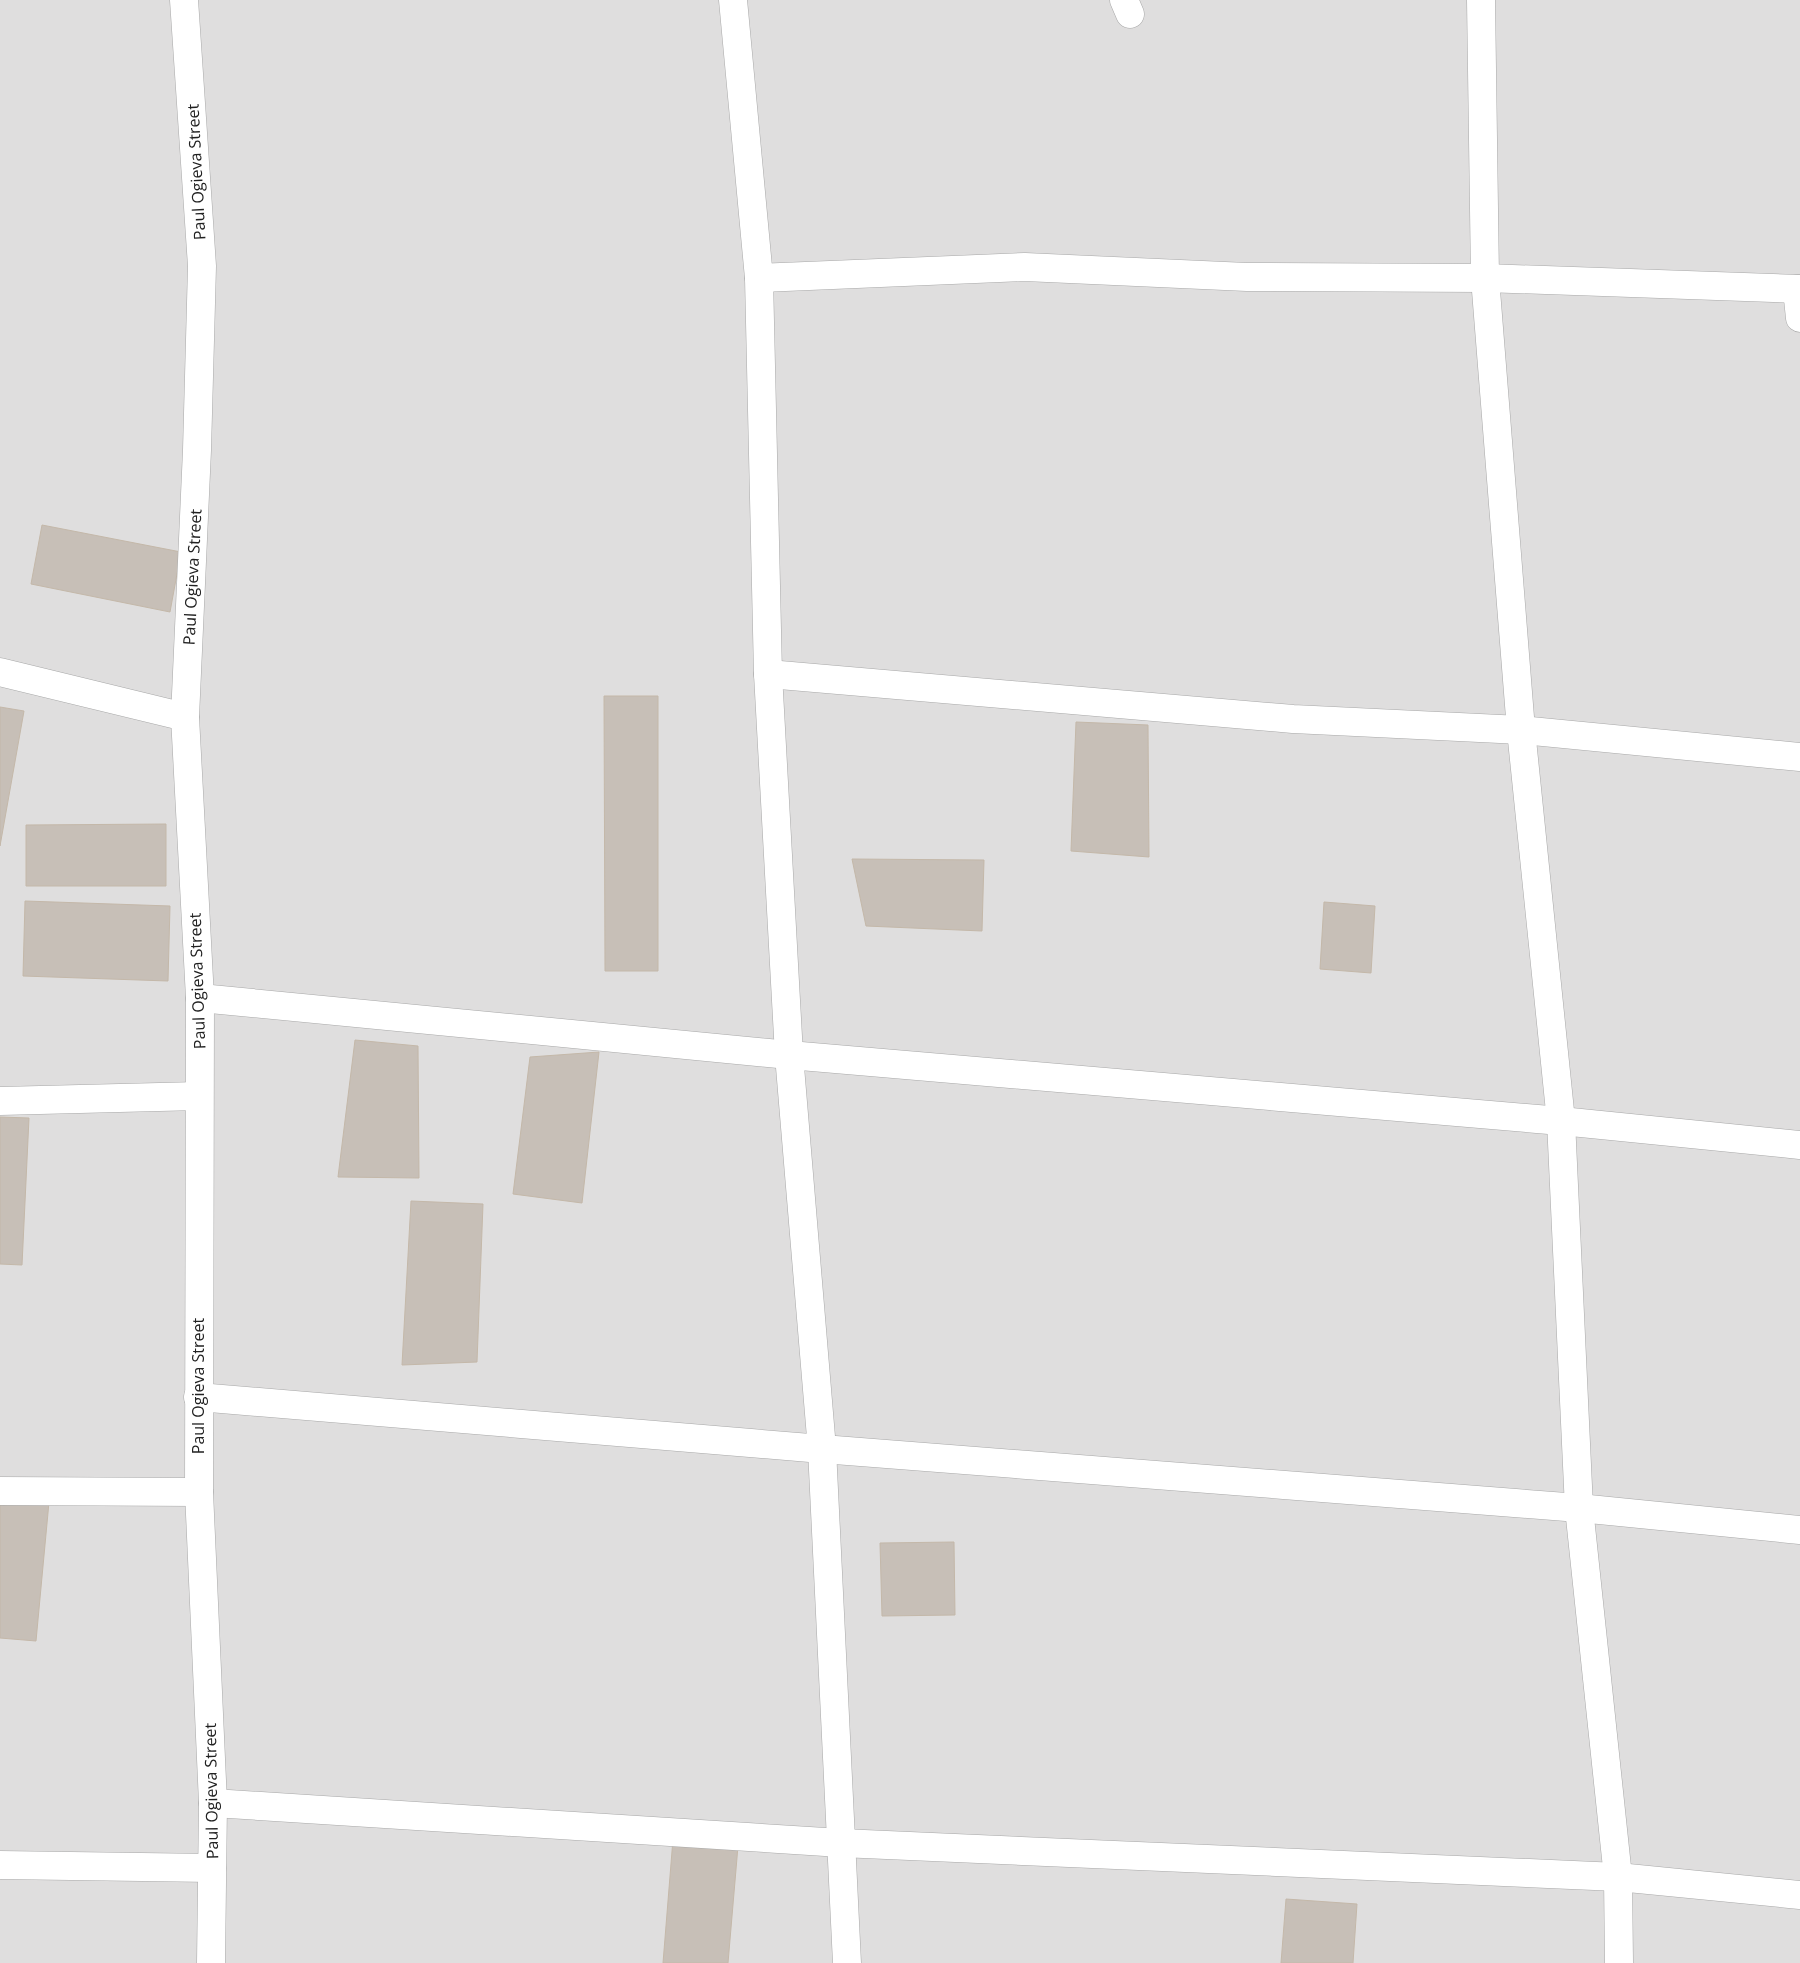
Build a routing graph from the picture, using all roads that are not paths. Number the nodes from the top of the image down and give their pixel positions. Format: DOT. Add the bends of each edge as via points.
graph roads {
  1 [pos="184,0"];
  2 [pos="733,0"];
  3 [pos="1482,0"];
  4 [pos="759,278"];
  5 [pos="1485,278"];
  6 [pos="1799,289"];
  7 [pos="1800,318"];
  8 [pos="0,672"];
  9 [pos="768,674"];
  10 [pos="185,718"];
  11 [pos="1522,730"];
  12 [pos="1800,757"];
  13 [pos="200,998"];
  14 [pos="788,1055"];
  15 [pos="199,1096"];
  16 [pos="0,1101"];
  17 [pos="1561,1121"];
  18 [pos="1800,1145"];
  19 [pos="198,1397"];
  20 [pos="822,1449"];
  21 [pos="0,1491"];
  22 [pos="199,1492"];
  23 [pos="1579,1508"];
  24 [pos="1800,1530"];
  25 [pos="213,1803"];
  26 [pos="841,1842"];
  27 [pos="0,1865"];
  28 [pos="212,1868"];
  29 [pos="1618,1876"];
  30 [pos="1800,1895"];
  31 [pos="211,1963"];
  32 [pos="847,1963"];
  33 [pos="1619,1963"];
  1 -- 10 [label="street, Paul Ogieva Street" via="202,266"];
  2 -- 4 [label="street"];
  3 -- 5 [label="street"];
  4 -- 5 [label="street" via="1025,267 1247,277"];
  4 -- 9 [label="street"];
  5 -- 6 [label="street"];
  5 -- 11 [label="street"];
  6 -- 7 [label="street"];
  8 -- 10 [label="street"];
  9 -- 11 [label="street" via="1293,719"];
  9 -- 14 [label="street"];
  10 -- 13 [label="street, Paul Ogieva Street"];
  11 -- 12 [label="street"];
  11 -- 17 [label="street"];
  13 -- 14 [label="street"];
  13 -- 15 [label="street, Paul Ogieva Street"];
  14 -- 17 [label="street"];
  14 -- 20 [label="street"];
  15 -- 16 [label="street"];
  15 -- 19 [label="street, Paul Ogieva Street"];
  17 -- 18 [label="street"];
  17 -- 23 [label="street"];
  19 -- 20 [label="street"];
  19 -- 22 [label="street, Paul Ogieva Street"];
  20 -- 23 [label="street"];
  20 -- 26 [label="street"];
  21 -- 22 [label="street"];
  22 -- 25 [label="street, Paul Ogieva Street"];
  23 -- 24 [label="street"];
  23 -- 29 [label="street"];
  25 -- 26 [label="street"];
  25 -- 28 [label="street, Paul Ogieva Street"];
  26 -- 29 [label="street"];
  26 -- 32 [label="street"];
  27 -- 28 [label="street"];
  28 -- 31 [label="street, Paul Ogieva Street"];
  29 -- 30 [label="street"];
  29 -- 33 [label="street"];
}
